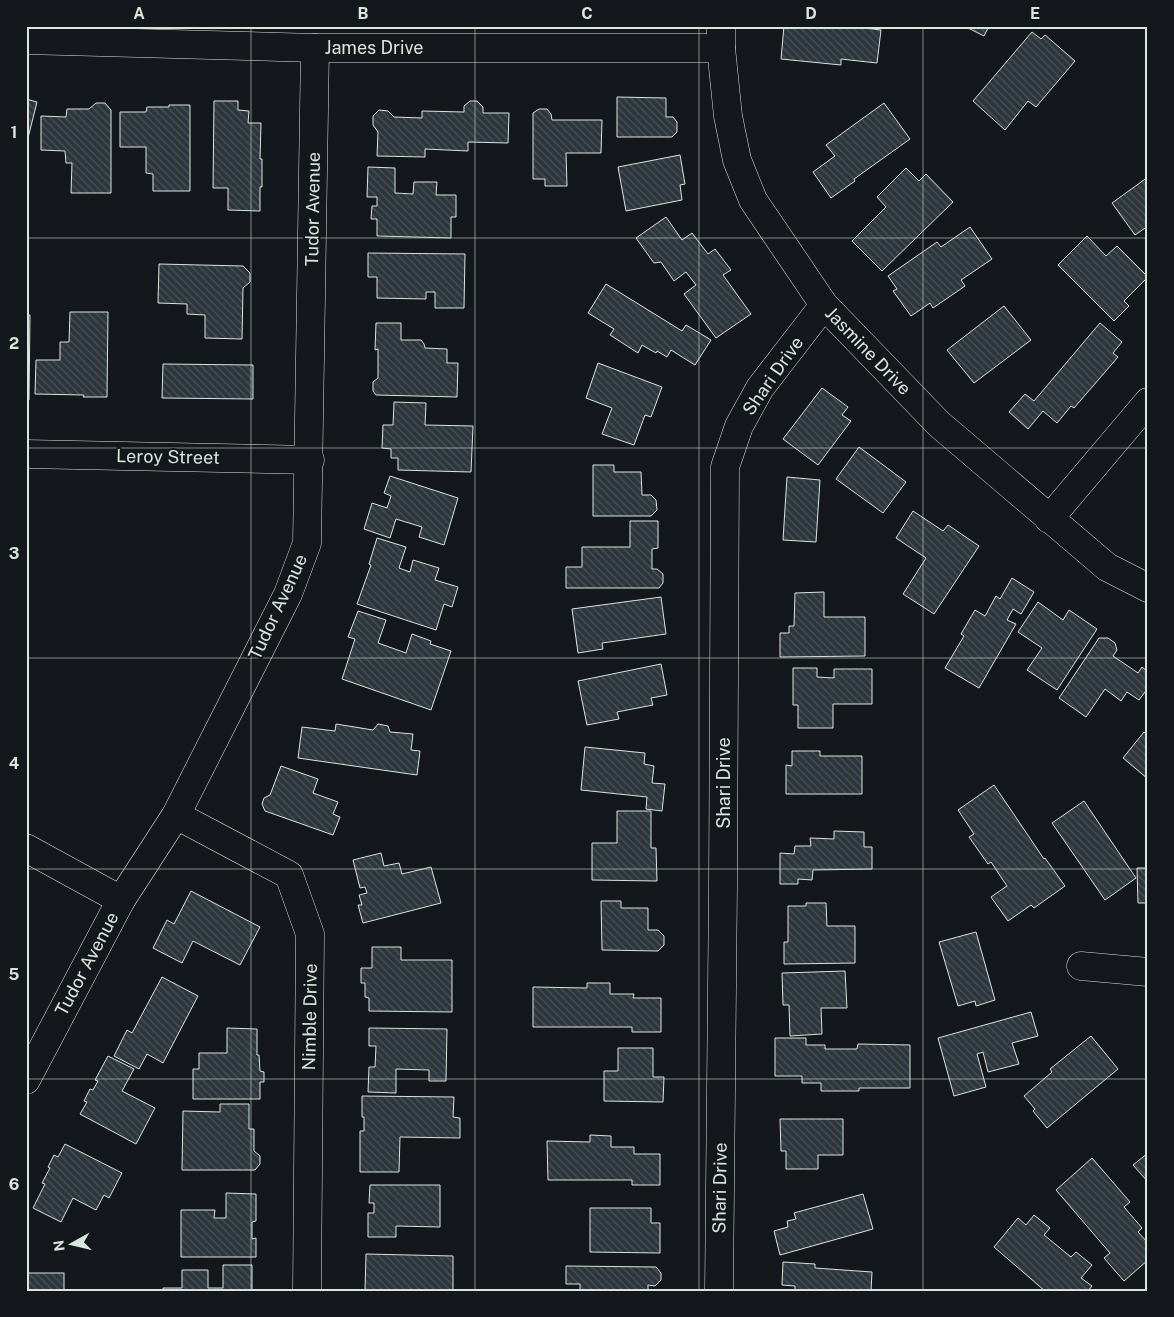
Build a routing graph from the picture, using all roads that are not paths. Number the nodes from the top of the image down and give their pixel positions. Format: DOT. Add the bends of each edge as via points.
graph roads {
  1 [pos="721,37"];
  2 [pos="26,40"];
  3 [pos="315,48"];
  4 [pos="824,305"];
  5 [pos="1148,402"];
  6 [pos="26,454"];
  7 [pos="310,460"];
  8 [pos="1049,518"];
  9 [pos="1148,588"];
  10 [pos="176,815"];
  11 [pos="26,848"];
  12 [pos="121,900"];
  13 [pos="1081,966"];
  14 [pos="1148,972"];
  15 [pos="26,1080"];
  16 [pos="307,1291"];
  17 [pos="719,1291"];
  1 -- 3 [label="street, James Drive"];
  1 -- 4 [label="street, Jasmine Drive" via="728,116 738,160 753,200"];
  2 -- 3 [label="street, James Drive"];
  3 -- 7 [label="street, Tudor Avenue"];
  4 -- 8 [label="street, Jasmine Drive" via="939,424"];
  4 -- 17 [label="street, Shari Drive" via="760,388 739,426 725,467"];
  5 -- 8 [label="street"];
  6 -- 7 [label="street, Leroy Street"];
  7 -- 10 [label="street, Tudor Avenue" via="308,543 288,594"];
  8 -- 9 [label="street, Jasmine Drive" via="1107,567"];
  10 -- 12 [label="street, Tudor Avenue"];
  10 -- 16 [label="street, Nimble Drive" via="289,875 310,934"];
  11 -- 12 [label="street"];
  12 -- 15 [label="street, Tudor Avenue"];
  13 -- 14 [label="street"];
}
